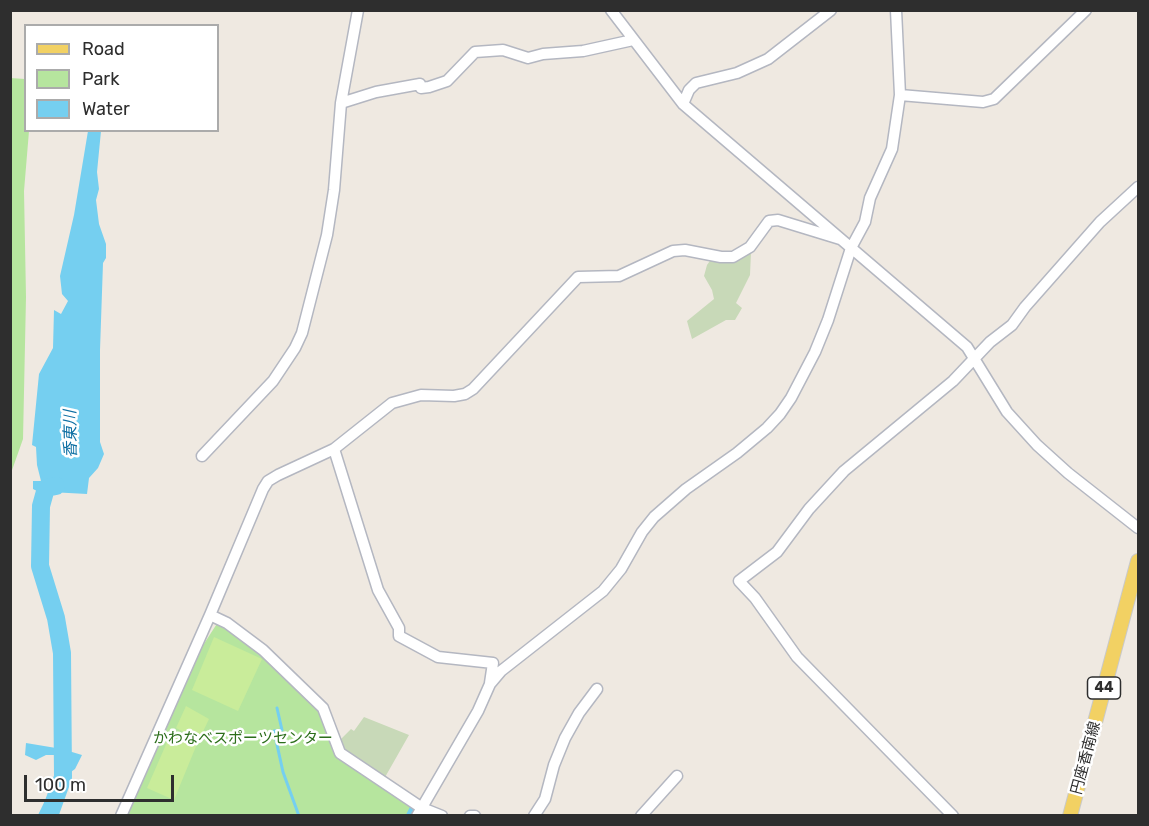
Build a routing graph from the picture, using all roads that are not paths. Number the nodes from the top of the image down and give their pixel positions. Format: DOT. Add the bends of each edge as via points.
graph roads {
  1 [pos="358,10"];
  2 [pos="611,10"];
  3 [pos="831,10"];
  4 [pos="896,10"];
  5 [pos="1086,10"];
  6 [pos="633,40"];
  7 [pos="900,95"];
  8 [pos="341,103"];
  9 [pos="683,104"];
  10 [pos="1138,188"];
  11 [pos="840,239"];
  12 [pos="851,248"];
  13 [pos="974,358"];
  14 [pos="334,449"];
  15 [pos="202,456"];
  16 [pos="1138,528"];
  17 [pos="1138,561"];
  18 [pos="210,615"];
  19 [pos="490,684"];
  20 [pos="597,689"];
  21 [pos="677,776"];
  22 [pos="419,812"];
  23 [pos="121,816"];
  24 [pos="442,816"];
  25 [pos="534,816"];
  26 [pos="641,816"];
  27 [pos="953,816"];
  28 [pos="1070,816"];
  1 -- 8 [label="street"];
  2 -- 6 [label="street"];
  3 -- 9 [label="street" via="768,59 737,73 696,83"];
  4 -- 7 [label="street"];
  5 -- 7 [label="street" via="994,99 983,102"];
  6 -- 8 [label="street" via="528,58 502,50 475,52 447,81 429,87 421,88 420,84 376,92"];
  6 -- 9 [label="street"];
  7 -- 12 [label="street" via="892,149"];
  8 -- 15 [label="street" via="327,235 302,333 273,381"];
  9 -- 11 [label="street"];
  10 -- 13 [label="street" via="1100,222 1012,325"];
  11 -- 12 [label="street"];
  11 -- 14 [label="street" via="778,220 769,221 750,247 733,256 674,251 619,276 578,277 473,389 454,396 421,395 392,404"];
  12 -- 13 [label="street" via="968,347"];
  12 -- 19 [label="street" via="815,351 780,414 737,453 667,504 642,532 603,591 514,660"];
  13 -- 16 [label="street" via="1007,412 1037,445"];
  13 -- 27 [label="street" via="844,471 777,552 739,581 796,657"];
  14 -- 18 [label="street" via="268,481"];
  14 -- 19 [label="street" via="378,590 399,628 399,636 438,657 493,663"];
  17 -- 28 [label="main road, 円座香南線 / 44"];
  18 -- 22 [label="street" via="262,650 323,708 340,753"];
  18 -- 23 [label="street"];
  19 -- 22 [label="street"];
  20 -- 25 [label="street" via="565,738 545,799"];
  21 -- 26 [label="street"];
  22 -- 24 [label="street"];
}
